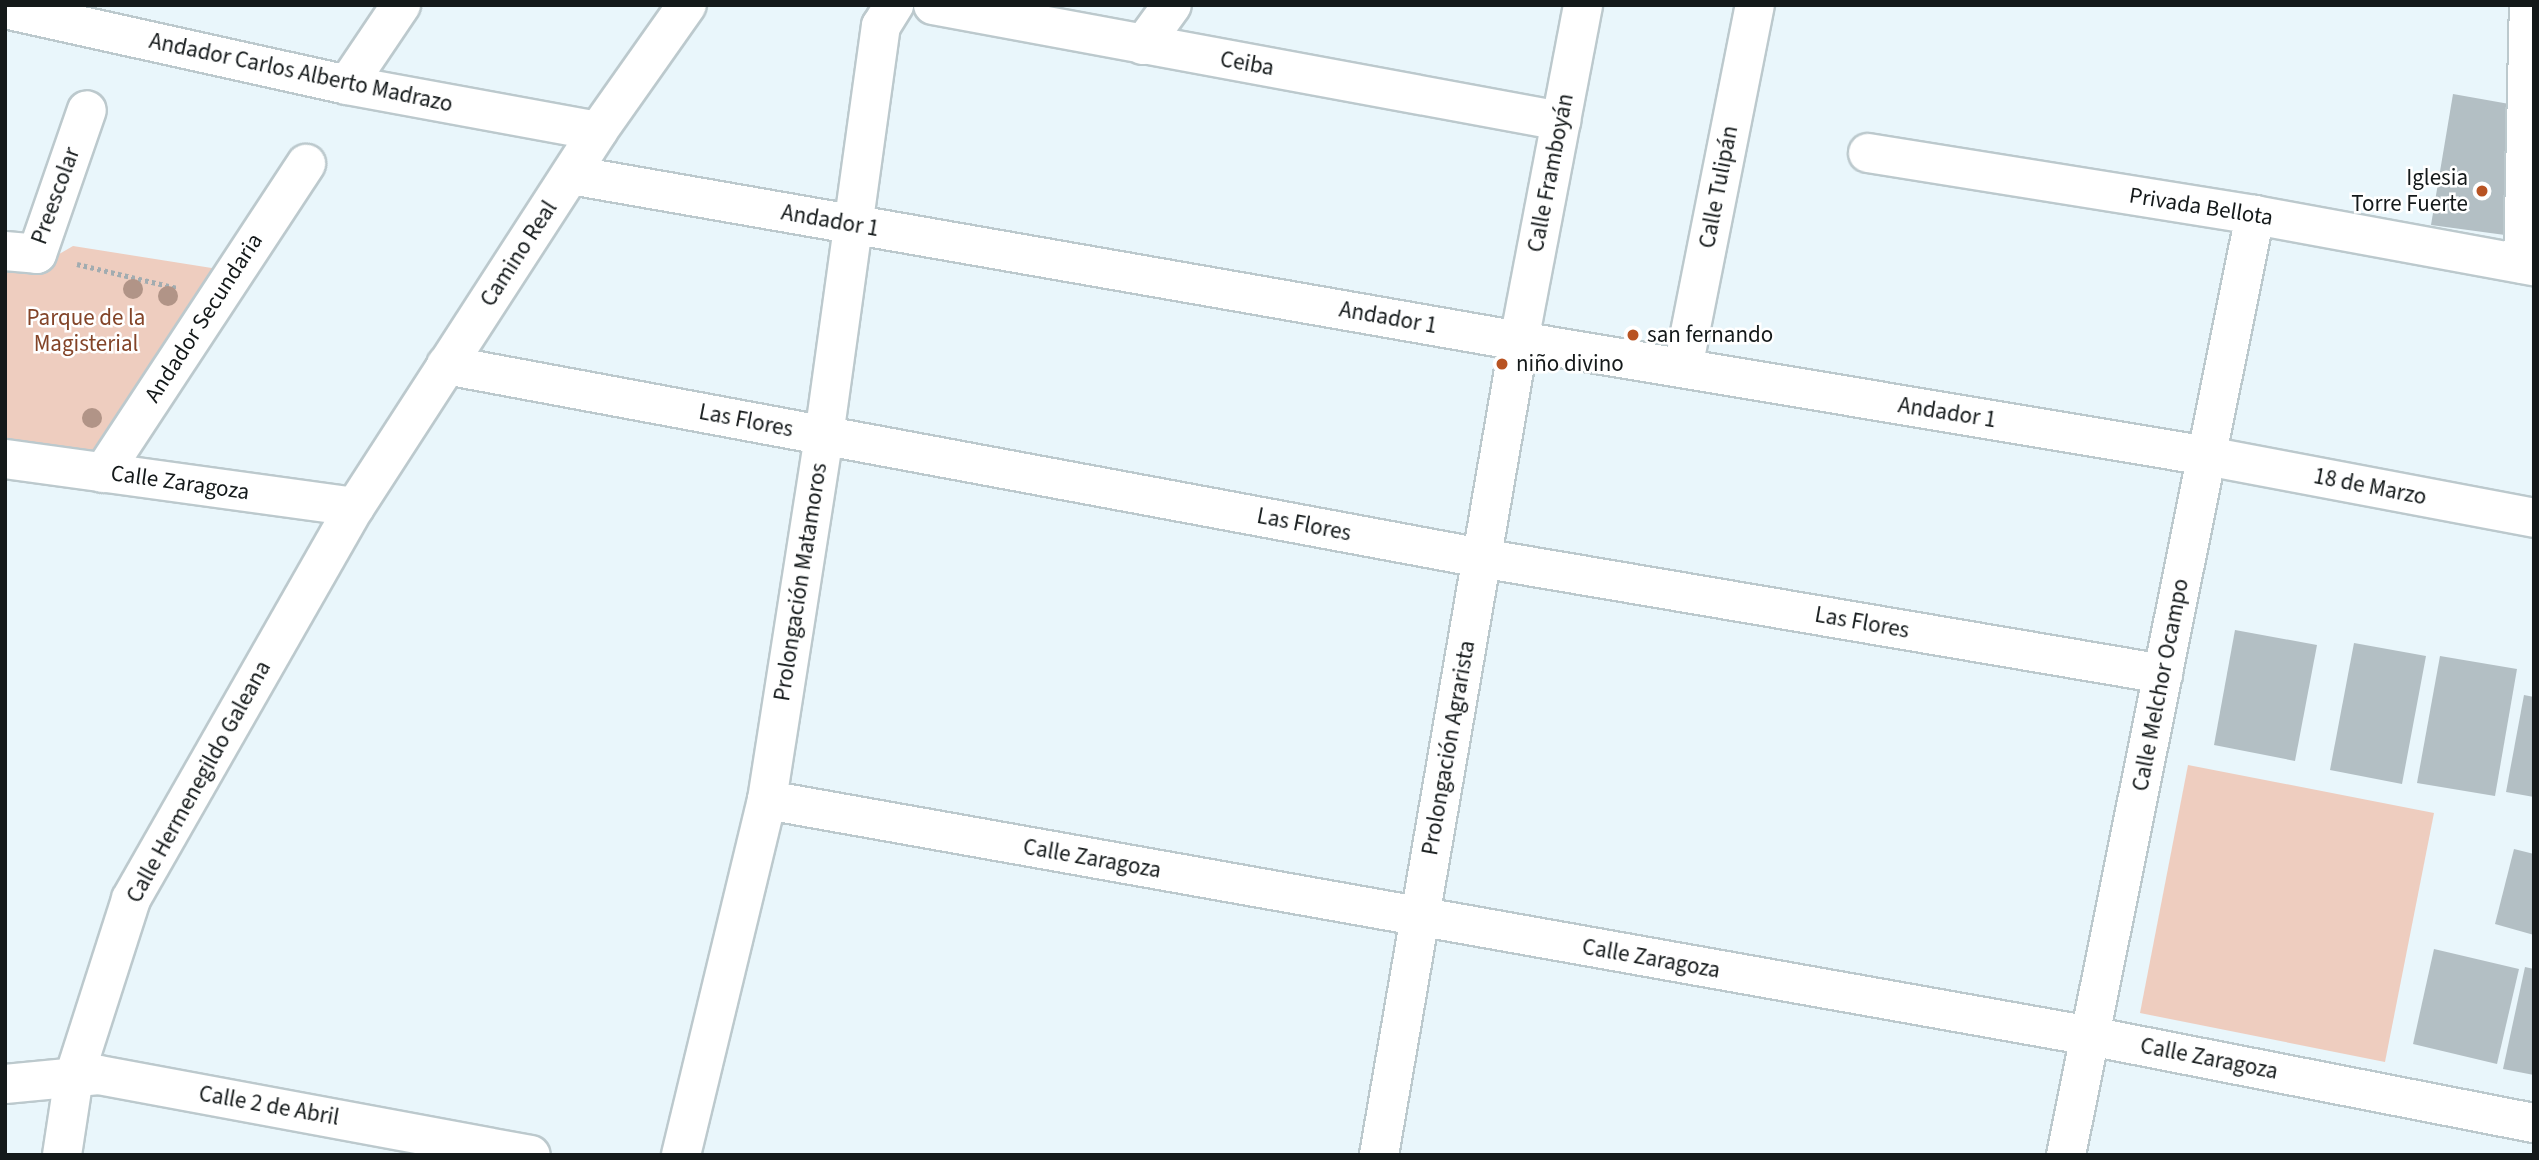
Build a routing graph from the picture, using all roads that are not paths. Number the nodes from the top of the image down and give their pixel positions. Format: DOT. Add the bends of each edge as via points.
graph roads {
  1 [pos="401,5"];
  2 [pos="687,5"];
  3 [pos="894,5"];
  4 [pos="933,5"];
  5 [pos="1172,5"];
  6 [pos="1583,5"];
  7 [pos="1755,5"];
  8 [pos="2529,5"];
  9 [pos="5,9"];
  10 [pos="1143,45"];
  11 [pos="347,85"];
  12 [pos="87,110"];
  13 [pos="1561,121"];
  14 [pos="598,131"];
  15 [pos="1868,153"];
  16 [pos="306,164"];
  17 [pos="570,175"];
  18 [pos="2255,215"];
  19 [pos="853,225"];
  20 [pos="5,251"];
  21 [pos="2528,265"];
  22 [pos="1519,341"];
  23 [pos="446,365"];
  24 [pos="1684,368"];
  25 [pos="824,436"];
  26 [pos="2207,456"];
  27 [pos="5,459"];
  28 [pos="103,473"];
  29 [pos="355,507"];
  30 [pos="2534,518"];
  31 [pos="1481,558"];
  32 [pos="2163,674"];
  33 [pos="766,800"];
  34 [pos="1419,918"];
  35 [pos="2090,1037"];
  36 [pos="75,1077"];
  37 [pos="5,1084"];
  38 [pos="2534,1122"];
  39 [pos="486,1151"];
  40 [pos="62,1155"];
  41 [pos="531,1155"];
  42 [pos="681,1155"];
  43 [pos="1379,1155"];
  44 [pos="2066,1155"];
  1 -- 11 [label="street"];
  2 -- 14 [label="street, Camino Real"];
  3 -- 19 [label="street, Prolongación Matamoros" via="881,26"];
  4 -- 10 [label="street, Ceiba"];
  5 -- 10 [label="street"];
  6 -- 13 [label="street, Calle Framboyán"];
  7 -- 24 [label="street, Calle Tulipán"];
  8 -- 21 [label="street"];
  9 -- 11 [label="street, Andador Carlos Alberto Madrazo"];
  10 -- 13 [label="street, Ceiba"];
  11 -- 14 [label="street, Andador Carlos Alberto Madrazo"];
  12 -- 20 [label="street, Preescolar" via="37,254"];
  13 -- 22 [label="street, Calle Framboyán"];
  14 -- 17 [label="street, Camino Real"];
  15 -- 18 [label="street, Privada Bellota"];
  16 -- 28 [label="street, Andador Secundaria"];
  17 -- 19 [label="street, Andador 1"];
  17 -- 23 [label="street, Camino Real"];
  18 -- 21 [label="street, Privada Bellota"];
  18 -- 26 [label="street, Calle Melchor Ocampo"];
  19 -- 22 [label="street, Andador 1"];
  19 -- 25 [label="street, Prolongación Matamoros"];
  22 -- 24 [label="street, Andador 1"];
  22 -- 31 [label="street, Prolongación Agrarista"];
  23 -- 25 [label="street, Las Flores"];
  23 -- 29 [label="street, Camino Real"];
  24 -- 26 [label="street, Andador 1"];
  25 -- 31 [label="street, Las Flores"];
  25 -- 33 [label="street, Prolongación Matamoros"];
  26 -- 30 [label="street, 18 de Marzo"];
  26 -- 32 [label="street, Calle Melchor Ocampo"];
  27 -- 28 [label="street, Calle Zaragoza"];
  28 -- 29 [label="street, Calle Zaragoza"];
  29 -- 36 [label="street, Calle Hermenegildo Galeana" via="131,899"];
  31 -- 32 [label="street, Las Flores"];
  31 -- 34 [label="street, Prolongación Agrarista"];
  32 -- 35 [label="street, Calle Melchor Ocampo"];
  33 -- 34 [label="street, Calle Zaragoza"];
  33 -- 42 [label="street, Prolongación Matamoros"];
  34 -- 35 [label="street, Calle Zaragoza"];
  34 -- 43 [label="street, Prolongación Agrarista"];
  35 -- 38 [label="street, Calle Zaragoza"];
  35 -- 44 [label="street, Calle Melchor Ocampo"];
  36 -- 37 [label="street, Calle 2 de Abril"];
  36 -- 39 [label="street, Calle 2 de Abril" via="99,1075"];
  36 -- 40 [label="street, Calle Hermenegildo Galeana"];
  39 -- 41 [label="street, Calle 2 de Abril"];
}
